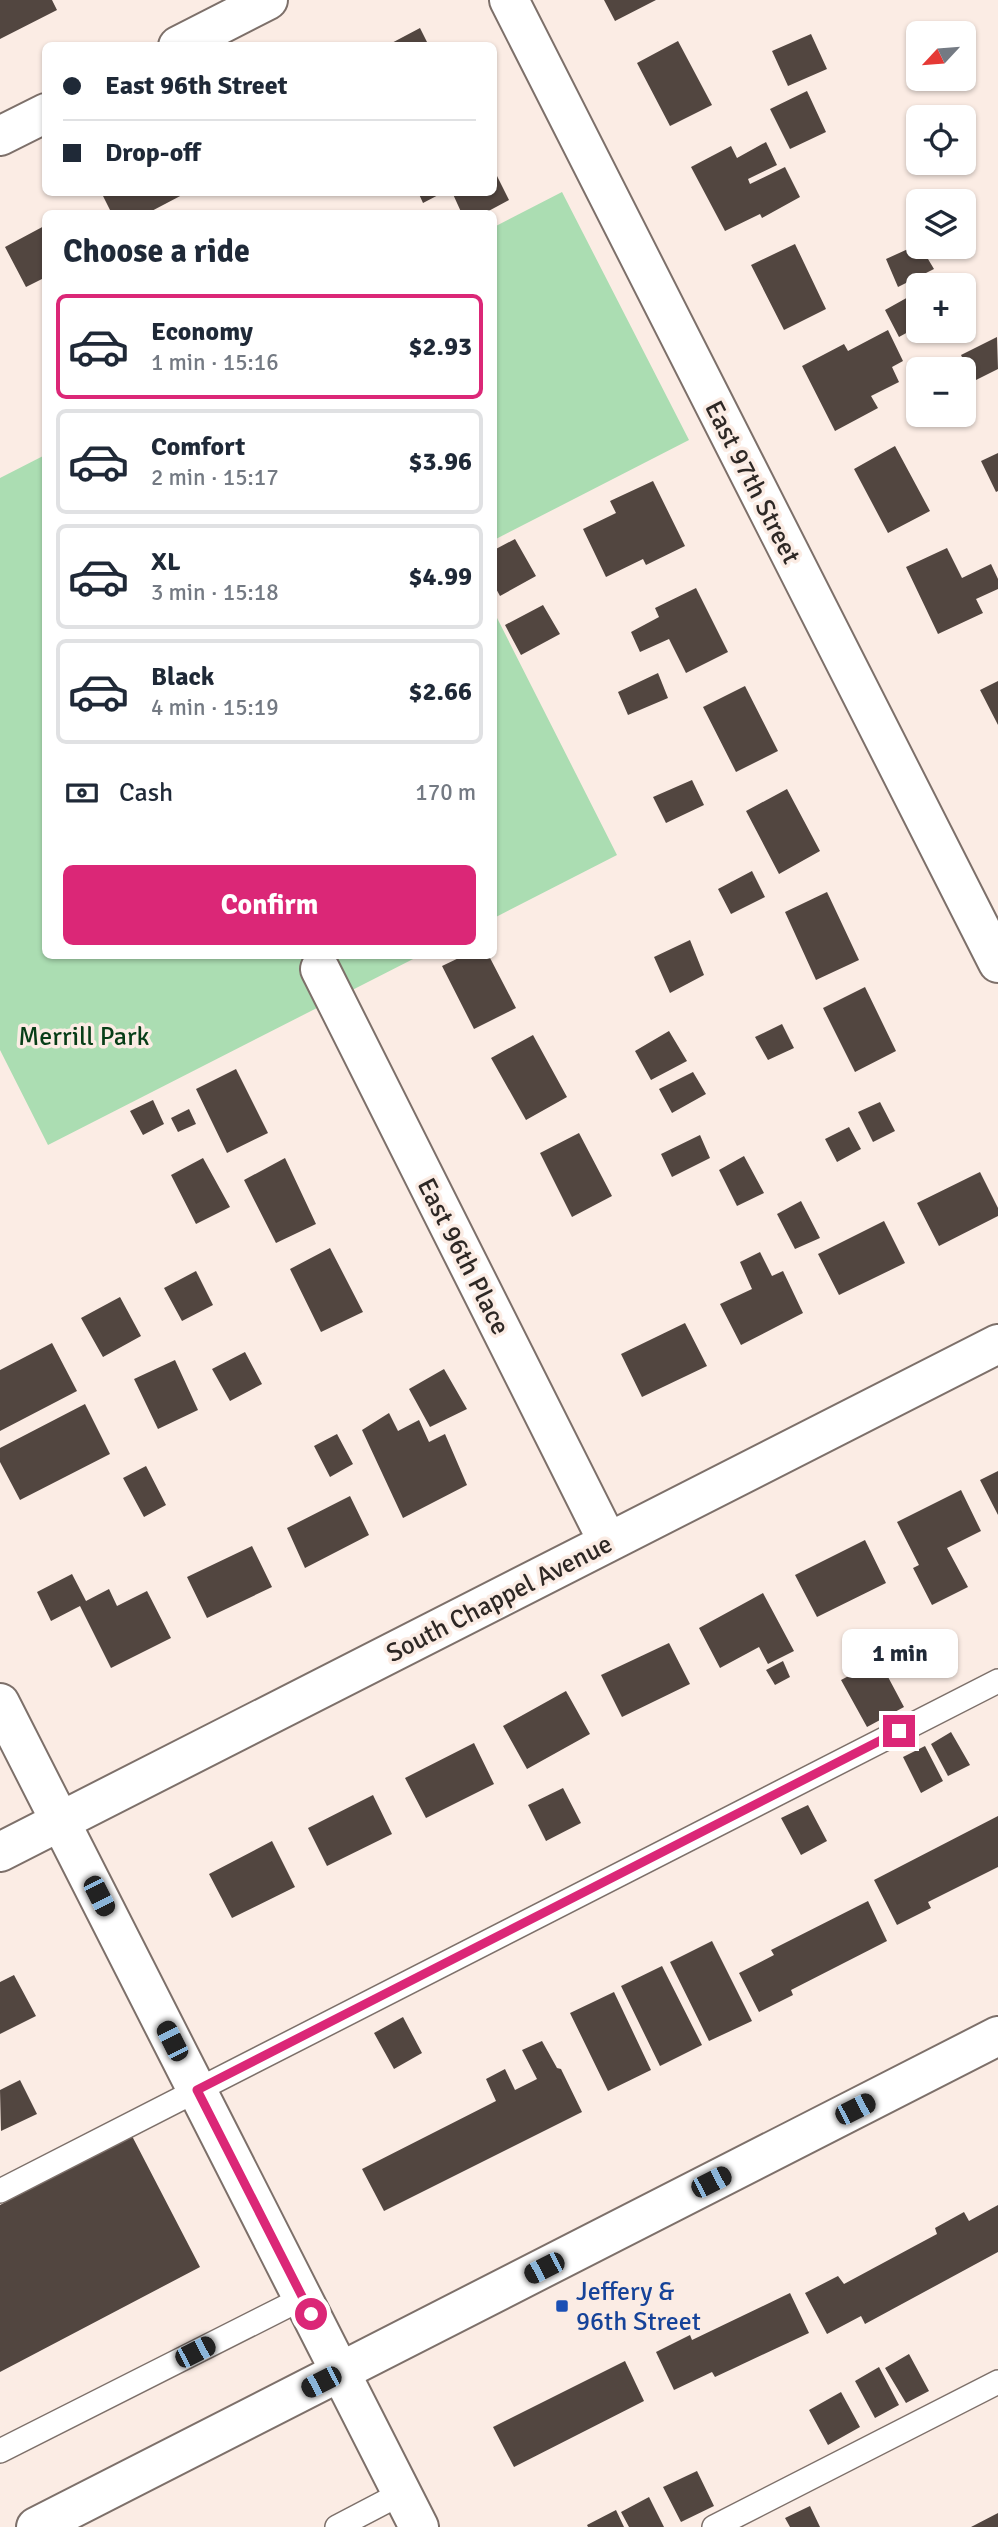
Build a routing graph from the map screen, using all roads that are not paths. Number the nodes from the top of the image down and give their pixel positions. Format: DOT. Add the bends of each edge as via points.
graph roads {
  1 [pos="268,0"];
  2 [pos="509,0"];
  3 [pos="186,42"];
  4 [pos="42,115"];
  5 [pos="0,136"];
  6 [pos="998,963"];
  7 [pos="320,969"];
  8 [pos="998,1344"];
  9 [pos="608,1542"];
  10 [pos="998,1681"];
  11 [pos="0,1703"];
  12 [pos="61,1821"];
  13 [pos="0,1852"];
  14 [pos="998,2036"];
  15 [pos="197,2090"];
  16 [pos="0,2191"];
  17 [pos="303,2298"];
  18 [pos="340,2372"];
  19 [pos="998,2382"];
  20 [pos="0,2451"];
  21 [pos="402,2493"];
  22 [pos="36,2527"];
  23 [pos="337,2527"];
  24 [pos="419,2527"];
  25 [pos="714,2527"];
  1 -- 3 [label="street"];
  2 -- 6 [label="street, East 97th Street"];
  4 -- 5 [label="street"];
  7 -- 9 [label="street, East 96th Place"];
  8 -- 9 [label="street, South Chappel Avenue"];
  9 -- 12 [label="street, South Chappel Avenue"];
  10 -- 15 [label="lane"];
  11 -- 12 [label="street"];
  12 -- 13 [label="street, South Chappel Avenue"];
  12 -- 15 [label="street"];
  14 -- 18 [label="street"];
  15 -- 16 [label="lane"];
  15 -- 17 [label="street"];
  17 -- 18 [label="street"];
  17 -- 20 [label="lane"];
  18 -- 21 [label="street"];
  18 -- 22 [label="street"];
  19 -- 25 [label="lane"];
  21 -- 23 [label="lane"];
  21 -- 24 [label="street"];
}
